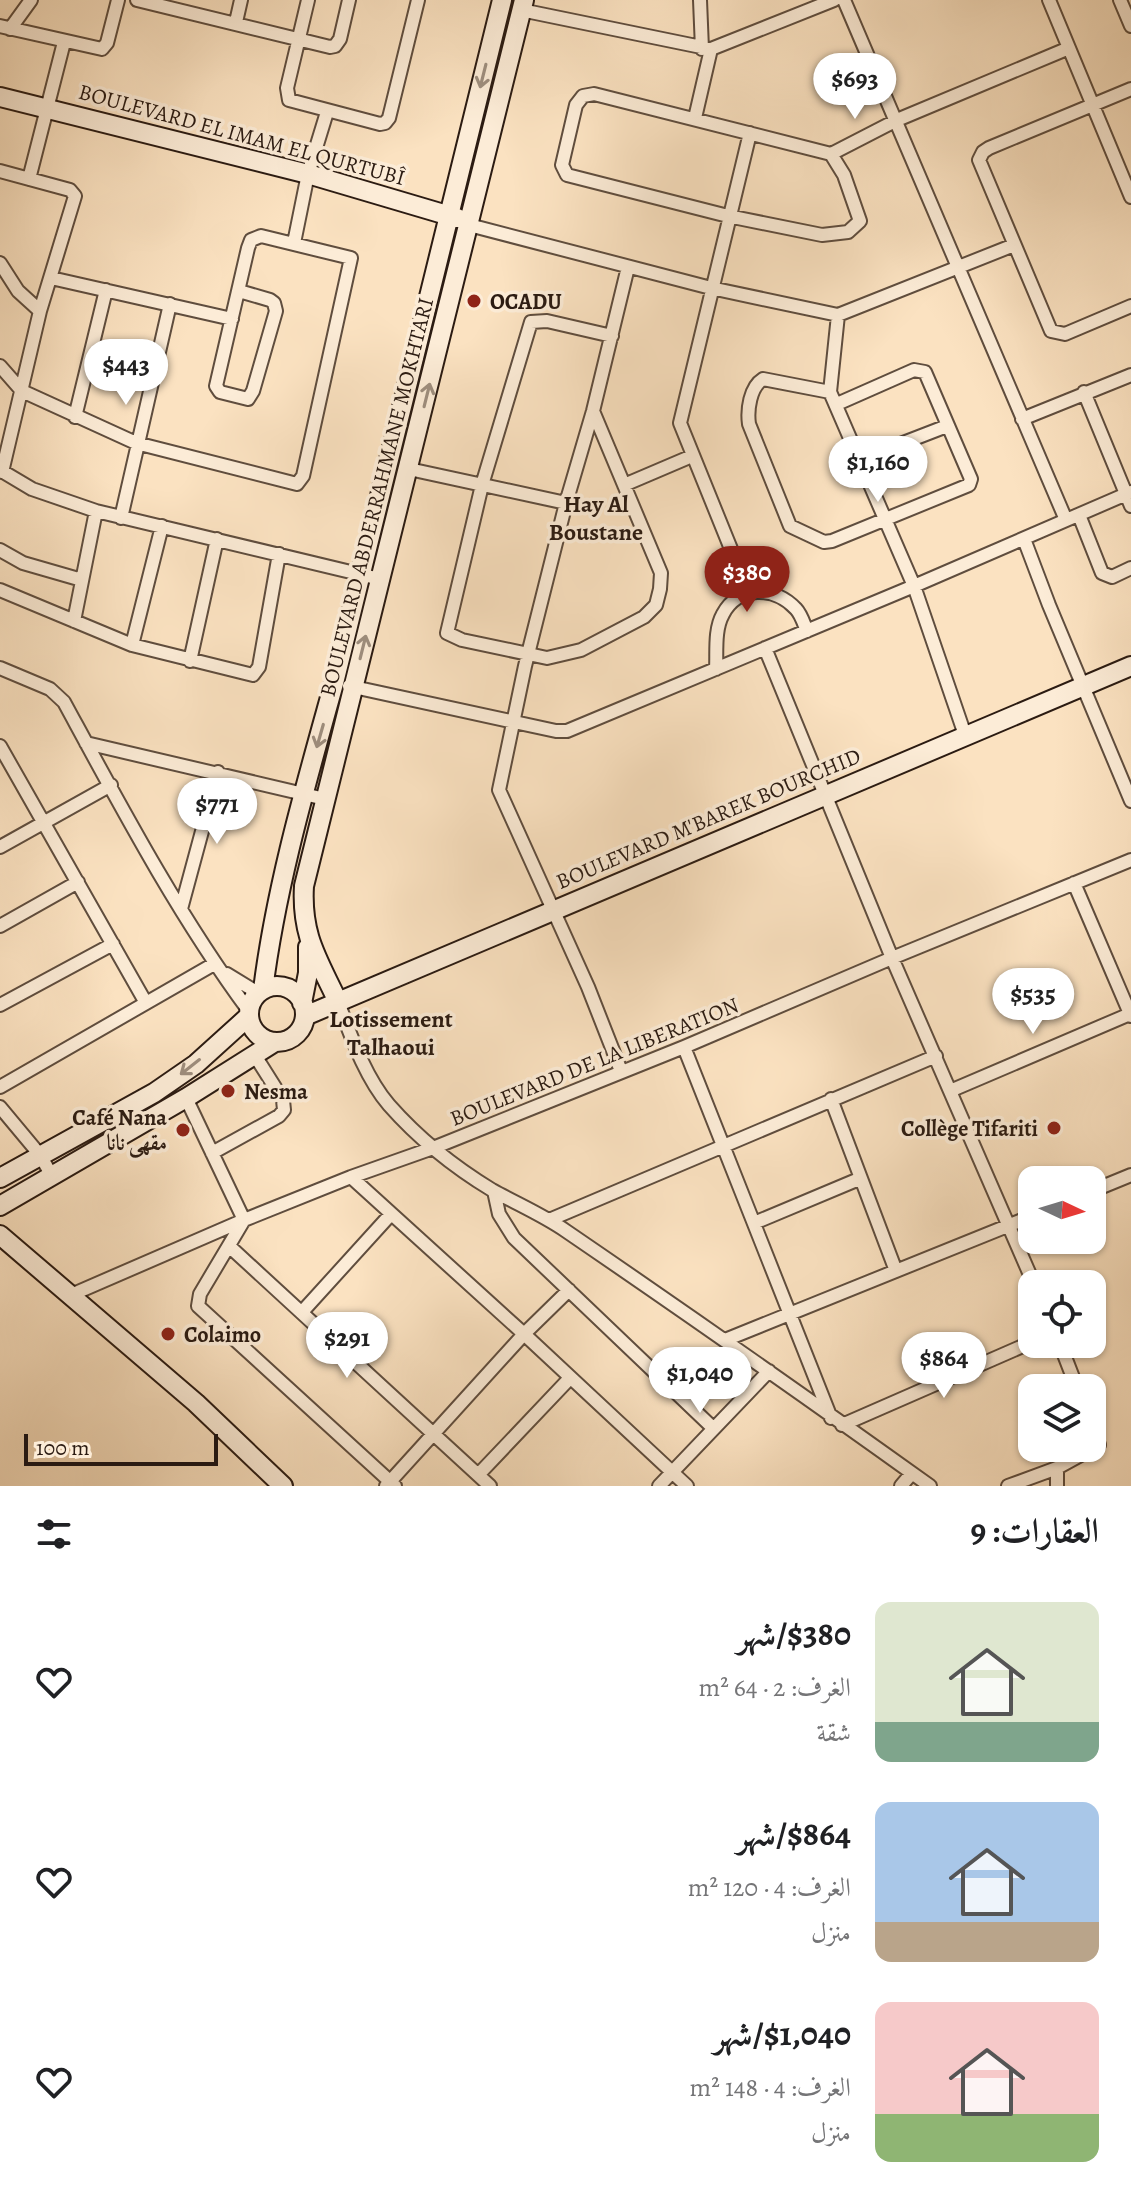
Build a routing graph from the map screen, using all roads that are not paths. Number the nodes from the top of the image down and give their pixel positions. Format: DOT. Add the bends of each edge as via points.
graph roads {
  1 [pos="31,0"];
  2 [pos="118,0"];
  3 [pos="137,0"];
  4 [pos="241,0"];
  5 [pos="308,0"];
  6 [pos="349,0"];
  7 [pos="418,0"];
  8 [pos="502,0"];
  9 [pos="700,0"];
  10 [pos="834,0"];
  11 [pos="844,0"];
  12 [pos="1049,0"];
  13 [pos="1120,0"];
  14 [pos="179,4"];
  15 [pos="523,5"];
  16 [pos="236,22"];
  17 [pos="1131,26"];
  18 [pos="5,27"];
  19 [pos="298,37"];
  20 [pos="64,42"];
  21 [pos="1069,48"];
  22 [pos="707,49"];
  23 [pos="1131,89"];
  24 [pos="0,97"];
  25 [pos="1091,104"];
  26 [pos="47,108"];
  27 [pos="327,112"];
  28 [pos="695,118"];
  29 [pos="897,120"];
  30 [pos="750,133"];
  31 [pos="831,154"];
  32 [pos="0,171"];
  33 [pos="308,174"];
  34 [pos="29,179"];
  35 [pos="1131,197"];
  36 [pos="449,214"];
  37 [pos="728,216"];
  38 [pos="469,225"];
  39 [pos="294,243"];
  40 [pos="1014,245"];
  41 [pos="0,263"];
  42 [pos="628,267"];
  43 [pos="958,268"];
  44 [pos="51,278"];
  45 [pos="711,288"];
  46 [pos="106,290"];
  47 [pos="239,291"];
  48 [pos="170,304"];
  49 [pos="1131,306"];
  50 [pos="40,311"];
  51 [pos="838,315"];
  52 [pos="232,319"];
  53 [pos="612,336"];
  54 [pos="0,366"];
  55 [pos="1131,375"];
  56 [pos="22,391"];
  57 [pos="1084,392"];
  58 [pos="833,398"];
  59 [pos="593,411"];
  60 [pos="75,417"];
  61 [pos="1022,419"];
  62 [pos="947,426"];
  63 [pos="136,443"];
  64 [pos="692,456"];
  65 [pos="859,460"];
  66 [pos="409,469"];
  67 [pos="1,471"];
  68 [pos="482,485"];
  69 [pos="624,485"];
  70 [pos="1129,498"];
  71 [pos="566,503"];
  72 [pos="96,511"];
  73 [pos="1079,515"];
  74 [pos="121,518"];
  75 [pos="885,520"];
  76 [pos="1066,520"];
  77 [pos="162,526"];
  78 [pos="217,539"];
  79 [pos="1024,539"];
  80 [pos="0,550"];
  81 [pos="279,554"];
  82 [pos="1131,568"];
  83 [pos="361,574"];
  84 [pos="380,579"];
  85 [pos="82,580"];
  86 [pos="914,586"];
  87 [pos="0,590"];
  88 [pos="748,591"];
  89 [pos="74,621"];
  90 [pos="807,631"];
  91 [pos="132,645"];
  92 [pos="765,648"];
  93 [pos="529,653"];
  94 [pos="190,661"];
  95 [pos="1131,666"];
  96 [pos="0,668"];
  97 [pos="716,669"];
  98 [pos="344,685"];
  99 [pos="1082,686"];
  100 [pos="512,721"];
  101 [pos="965,735"];
  102 [pos="86,743"];
  103 [pos="2,753"];
  104 [pos="218,772"];
  105 [pos="111,785"];
  106 [pos="304,794"];
  107 [pos="827,794"];
  108 [pos="325,799"];
  109 [pos="1131,801"];
  110 [pos="44,823"];
  111 [pos="0,847"];
  112 [pos="1131,860"];
  113 [pos="78,882"];
  114 [pos="1074,883"];
  115 [pos="181,909"];
  116 [pos="553,909"];
  117 [pos="0,926"];
  118 [pos="307,937"];
  119 [pos="113,944"];
  120 [pos="892,958"];
  121 [pos="215,966"];
  122 [pos="260,992"];
  123 [pos="338,1002"];
  124 [pos="146,1003"];
  125 [pos="0,1005"];
  126 [pos="303,1009"];
  127 [pos="249,1014"];
  128 [pos="1131,1015"];
  129 [pos="275,1042"];
  130 [pos="684,1047"];
  131 [pos="254,1054"];
  132 [pos="936,1056"];
  133 [pos="621,1071"];
  134 [pos="0,1087"];
  135 [pos="950,1091"];
  136 [pos="154,1093"];
  137 [pos="186,1098"];
  138 [pos="831,1099"];
  139 [pos="0,1107"];
  140 [pos="165,1110"];
  141 [pos="723,1144"];
  142 [pos="433,1148"];
  143 [pos="212,1153"];
  144 [pos="40,1155"];
  145 [pos="1131,1175"];
  146 [pos="52,1176"];
  147 [pos="351,1177"];
  148 [pos="0,1178"];
  149 [pos="859,1179"];
  150 [pos="1106,1185"];
  151 [pos="494,1191"];
  152 [pos="0,1206"];
  153 [pos="391,1214"];
  154 [pos="244,1220"];
  155 [pos="549,1220"];
  156 [pos="1018,1221"];
  157 [pos="754,1223"];
  158 [pos="1009,1225"];
  159 [pos="0,1235"];
  160 [pos="229,1246"];
  161 [pos="1028,1270"];
  162 [pos="896,1271"];
  163 [pos="569,1290"];
  164 [pos="71,1295"];
  165 [pos="302,1312"];
  166 [pos="791,1313"];
  167 [pos="524,1334"];
  168 [pos="725,1340"];
  169 [pos="1018,1348"];
  170 [pos="769,1371"];
  171 [pos="570,1378"];
  172 [pos="836,1421"];
  173 [pos="713,1428"];
  174 [pos="433,1436"];
  175 [pos="1068,1462"];
  176 [pos="1057,1468"];
  177 [pos="671,1473"];
  178 [pos="912,1473"];
  179 [pos="478,1475"];
  180 [pos="390,1484"];
  181 [pos="283,1486"];
  182 [pos="490,1486"];
  183 [pos="659,1486"];
  184 [pos="687,1486"];
  185 [pos="901,1486"];
  186 [pos="930,1486"];
  187 [pos="1008,1486"];
  188 [pos="1057,1486"];
  1 -- 18 [label="street"];
  2 -- 20 [label="street" via="102,49"];
  3 -- 14 [label="street"];
  4 -- 16 [label="street"];
  5 -- 19 [label="street"];
  6 -- 19 [label="street" via="335,46"];
  7 -- 27 [label="street" via="385,123"];
  8 -- 36 [label="main road, BOULEVARD ABDERRAHMANE MOKHTARI, one-way"];
  9 -- 22 [label="street"];
  10 -- 22 [label="street"];
  11 -- 29 [label="street"];
  12 -- 21 [label="street"];
  13 -- 17 [label="street"];
  14 -- 16 [label="street"];
  15 -- 22 [label="street"];
  15 -- 38 [label="main road, BOULEVARD ABDERRAHMANE MOKHTARI"];
  16 -- 19 [label="street"];
  18 -- 20 [label="street"];
  19 -- 27 [label="street" via="286,95 293,103"];
  20 -- 26 [label="street"];
  21 -- 25 [label="street"];
  21 -- 29 [label="street"];
  22 -- 28 [label="street"];
  23 -- 25 [label="street"];
  24 -- 26 [label="main road, BOULEVARD EL IMAM EL QURTUBÎ"];
  25 -- 35 [label="street"];
  25 -- 40 [label="street" via="986,149 981,156"];
  26 -- 33 [label="main road, BOULEVARD EL IMAM EL QURTUBÎ"];
  26 -- 34 [label="street"];
  27 -- 33 [label="street"];
  28 -- 30 [label="street"];
  28 -- 37 [label="street" via="585,95 576,105 563,170 579,179"];
  29 -- 31 [label="street"];
  29 -- 43 [label="street"];
  30 -- 31 [label="street"];
  30 -- 37 [label="street"];
  31 -- 37 [label="street" via="860,215 855,229 822,235"];
  32 -- 34 [label="street"];
  33 -- 36 [label="main road, BOULEVARD EL IMAM EL QURTUBÎ"];
  33 -- 39 [label="street"];
  34 -- 44 [label="street" via="75,196"];
  36 -- 38 [label="main road, BOULEVARD EL IMAM EL QURTUBÎ"];
  36 -- 83 [label="main road, BOULEVARD ABDERRAHMANE MOKHTARI"];
  37 -- 45 [label="street"];
  38 -- 42 [label="street"];
  66 -- 38 [label="main road, BOULEVARD ABDERRAHMANE MOKHTARI, one-way"];
  39 -- 47 [label="street" via="254,237"];
  39 -- 63 [label="street" via="349,256 351,262 301,482 291,484"];
  40 -- 43 [label="street"];
  40 -- 49 [label="street" via="1055,333 1065,334"];
  41 -- 50 [label="street" via="18,291"];
  42 -- 45 [label="street"];
  42 -- 53 [label="street"];
  43 -- 51 [label="street"];
  43 -- 61 [label="street"];
  44 -- 46 [label="street"];
  44 -- 50 [label="street"];
  45 -- 51 [label="street"];
  45 -- 64 [label="street" via="680,423"];
  46 -- 48 [label="street"];
  46 -- 60 [label="street"];
  47 -- 52 [label="street"];
  47 -- 52 [label="street" via="270,300 276,311 248,399 217,390"];
  48 -- 52 [label="street"];
  48 -- 63 [label="street"];
  50 -- 56 [label="street"];
  51 -- 58 [label="street"];
  53 -- 59 [label="street"];
  53 -- 68 [label="street" via="531,322"];
  54 -- 56 [label="street"];
  55 -- 57 [label="street"];
  56 -- 60 [label="street"];
  56 -- 67 [label="street"];
  57 -- 61 [label="street"];
  57 -- 70 [label="street"];
  58 -- 62 [label="street" via="920,369"];
  58 -- 65 [label="street"];
  58 -- 75 [label="street" via="763,379 755,386 749,424 788,522 824,542"];
  59 -- 69 [label="street"];
  59 -- 71 [label="street"];
  60 -- 63 [label="street"];
  61 -- 76 [label="street"];
  62 -- 65 [label="street"];
  62 -- 75 [label="street" via="969,485"];
  63 -- 74 [label="street"];
  64 -- 69 [label="street"];
  64 -- 88 [label="street"];
  65 -- 75 [label="street"];
  66 -- 68 [label="street"];
  66 -- 84 [label="main road, BOULEVARD ABDERRAHMANE MOKHTARI"];
  67 -- 72 [label="street" via="32,489"];
  68 -- 71 [label="street"];
  68 -- 93 [label="street" via="447,633"];
  69 -- 93 [label="street" via="661,573 656,605 644,617 581,650 547,658"];
  70 -- 73 [label="street"];
  71 -- 93 [label="street"];
  72 -- 74 [label="street"];
  72 -- 85 [label="street"];
  73 -- 76 [label="street"];
  73 -- 82 [label="street" via="1102,573 1112,577"];
  74 -- 77 [label="street"];
  75 -- 86 [label="street"];
  76 -- 79 [label="street"];
  77 -- 78 [label="street"];
  77 -- 91 [label="street"];
  78 -- 81 [label="street"];
  78 -- 94 [label="street"];
  79 -- 86 [label="street"];
  79 -- 99 [label="street"];
  80 -- 85 [label="street" via="23,563"];
  81 -- 83 [label="street"];
  81 -- 94 [label="street" via="257,673 247,676"];
  83 -- 84 [label="street"];
  83 -- 98 [label="main road, BOULEVARD ABDERRAHMANE MOKHTARI"];
  98 -- 84 [label="main road, BOULEVARD ABDERRAHMANE MOKHTARI, one-way"];
  85 -- 89 [label="street"];
  86 -- 90 [label="street"];
  86 -- 101 [label="street"];
  87 -- 89 [label="street"];
  88 -- 90 [label="street" via="785,600"];
  88 -- 97 [label="street" via="723,612"];
  89 -- 91 [label="street"];
  90 -- 92 [label="street"];
  91 -- 94 [label="street"];
  92 -- 97 [label="street"];
  92 -- 107 [label="street"];
  93 -- 100 [label="street"];
  95 -- 99 [label="main road, BOULEVARD M'BAREK BOURCHID"];
  96 -- 102 [label="street" via="58,695"];
  97 -- 100 [label="street" via="567,731"];
  98 -- 100 [label="street"];
  98 -- 106 [label="main road, BOULEVARD ABDERRAHMANE MOKHTARI, one-way"];
  98 -- 108 [label="main road, BOULEVARD ABDERRAHMANE MOKHTARI"];
  99 -- 101 [label="main road, BOULEVARD M'BAREK BOURCHID"];
  99 -- 109 [label="street"];
  100 -- 116 [label="street" via="499,790"];
  101 -- 107 [label="main road, BOULEVARD M'BAREK BOURCHID"];
  102 -- 104 [label="street"];
  102 -- 105 [label="street"];
  103 -- 110 [label="street"];
  104 -- 106 [label="street"];
  104 -- 115 [label="street"];
  105 -- 110 [label="street"];
  105 -- 115 [label="street"];
  106 -- 108 [label="street"];
  106 -- 122 [label="main road, BOULEVARD ABDERRAHMANE MOKHTARI"];
  107 -- 116 [label="main road, BOULEVARD M'BAREK BOURCHID"];
  107 -- 120 [label="street"];
  108 -- 118 [label="main road, BOULEVARD ABDERRAHMANE MOKHTARI" via="304,886"];
  110 -- 111 [label="street"];
  110 -- 113 [label="street"];
  112 -- 114 [label="street, BOULEVARD DE LA LIBERATION"];
  113 -- 117 [label="street"];
  113 -- 119 [label="street"];
  114 -- 120 [label="street, BOULEVARD DE LA LIBERATION"];
  114 -- 128 [label="street"];
  115 -- 121 [label="street"];
  116 -- 123 [label="main road, BOULEVARD M'BAREK BOURCHID"];
  116 -- 133 [label="street"];
  118 -- 123 [label="main road, BOULEVARD ABDERRAHMANE MOKHTARI"];
  118 -- 126 [label="main road"];
  119 -- 124 [label="street"];
  119 -- 125 [label="street"];
  120 -- 130 [label="street, BOULEVARD DE LA LIBERATION"];
  120 -- 132 [label="street"];
  121 -- 122 [label="street"];
  121 -- 124 [label="street"];
  121 -- 127 [label="street"];
  122 -- 126 [label="main road" via="285,988"];
  122 -- 127 [label="main road"];
  123 -- 126 [label="main road, BOULEVARD M'BAREK BOURCHID"];
  123 -- 142 [label="street" via="387,1103"];
  124 -- 134 [label="street"];
  126 -- 129 [label="main road" via="295,1035"];
  127 -- 129 [label="main road" via="254,1031"];
  127 -- 136 [label="main road, one-way" via="196,1064"];
  128 -- 135 [label="street"];
  129 -- 131 [label="main road"];
  130 -- 133 [label="street, BOULEVARD DE LA LIBERATION"];
  130 -- 141 [label="street"];
  131 -- 137 [label="main road"];
  131 -- 143 [label="street" via="284,1110"];
  132 -- 135 [label="street"];
  132 -- 138 [label="street"];
  133 -- 142 [label="street, BOULEVARD DE LA LIBERATION"];
  135 -- 158 [label="street"];
  136 -- 140 [label="main road"];
  136 -- 144 [label="main road"];
  137 -- 140 [label="main road"];
  137 -- 143 [label="street"];
  138 -- 141 [label="street"];
  138 -- 149 [label="street"];
  139 -- 144 [label="street"];
  140 -- 146 [label="main road"];
  141 -- 155 [label="street"];
  141 -- 157 [label="street"];
  142 -- 147 [label="street, BOULEVARD DE LA LIBERATION"];
  142 -- 151 [label="street"];
  143 -- 154 [label="street"];
  144 -- 146 [label="street"];
  144 -- 148 [label="main road"];
  145 -- 150 [label="street"];
  146 -- 152 [label="main road"];
  147 -- 153 [label="street"];
  147 -- 154 [label="street, BOULEVARD DE LA LIBERATION"];
  149 -- 157 [label="street"];
  149 -- 162 [label="street"];
  151 -- 155 [label="street"];
  151 -- 163 [label="street" via="505,1228"];
  153 -- 165 [label="street"];
  153 -- 167 [label="street"];
  154 -- 160 [label="street"];
  154 -- 164 [label="street, BOULEVARD DE LA LIBERATION"];
  155 -- 168 [label="street"];
  156 -- 158 [label="street"];
  157 -- 166 [label="street"];
  158 -- 161 [label="street"];
  158 -- 162 [label="street"];
  159 -- 164 [label="main road"];
  160 -- 165 [label="street"];
  160 -- 180 [label="street" via="198,1306"];
  162 -- 166 [label="street"];
  163 -- 167 [label="street"];
  163 -- 173 [label="street"];
  164 -- 181 [label="main road"];
  165 -- 174 [label="street"];
  166 -- 168 [label="street"];
  166 -- 172 [label="street"];
  167 -- 171 [label="street"];
  167 -- 174 [label="street"];
  168 -- 170 [label="street"];
  169 -- 172 [label="street"];
  170 -- 172 [label="street"];
  170 -- 173 [label="street"];
  171 -- 177 [label="street"];
  171 -- 179 [label="street"];
  172 -- 178 [label="street"];
  173 -- 177 [label="street"];
  174 -- 179 [label="street"];
  174 -- 180 [label="street"];
  175 -- 176 [label="street"];
  176 -- 187 [label="street"];
  176 -- 188 [label="street"];
  177 -- 183 [label="street"];
  177 -- 184 [label="street"];
  178 -- 185 [label="street"];
  178 -- 186 [label="street"];
  179 -- 182 [label="street"];
}
